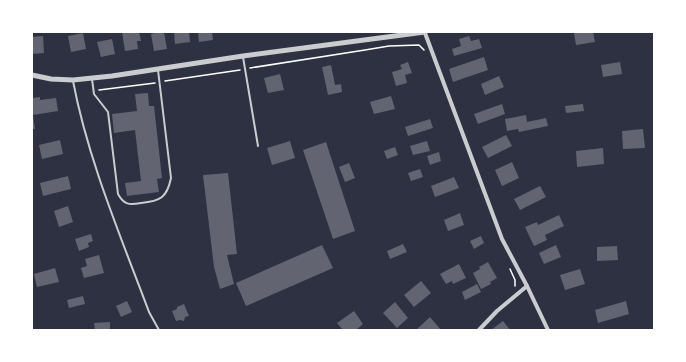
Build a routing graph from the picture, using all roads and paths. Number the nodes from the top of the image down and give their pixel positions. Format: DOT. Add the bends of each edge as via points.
graph roads {
  1 [pos="401,32"];
  2 [pos="426,32"];
  3 [pos="391,37"];
  4 [pos="425,52"];
  5 [pos="243,56"];
  6 [pos="158,69"];
  7 [pos="245,69"];
  8 [pos="32,76"];
  9 [pos="92,78"];
  10 [pos="73,80"];
  11 [pos="160,82"];
  12 [pos="113,84"];
  13 [pos="113,88"];
  14 [pos="94,91"];
  15 [pos="258,146"];
  16 [pos="509,268"];
  17 [pos="515,286"];
  18 [pos="527,286"];
  19 [pos="159,330"];
  20 [pos="479,330"];
  21 [pos="548,330"];
  1 -- 3 [label="street"];
  2 -- 3 [label="street"];
  2 -- 18 [label="street" via="502,239"];
  3 -- 5 [label="street"];
  4 -- 7 [label="path" via="418,45 389,46"];
  5 -- 6 [label="street"];
  5 -- 7 [label="lane"];
  6 -- 9 [label="street"];
  6 -- 11 [label="lane"];
  7 -- 11 [label="path"];
  7 -- 15 [label="lane"];
  8 -- 10 [label="street"];
  9 -- 10 [label="street"];
  9 -- 14 [label="lane"];
  10 -- 19 [label="lane" via="103,191"];
  11 -- 13 [label="path"];
  11 -- 14 [label="lane" via="171,178 169,188 156,201 130,204 122,201 118,194 108,112"];
  12 -- 13 [label="path"];
  13 -- 14 [label="path"];
  16 -- 17 [label="path"];
  18 -- 20 [label="street"];
  18 -- 21 [label="street"];
}
